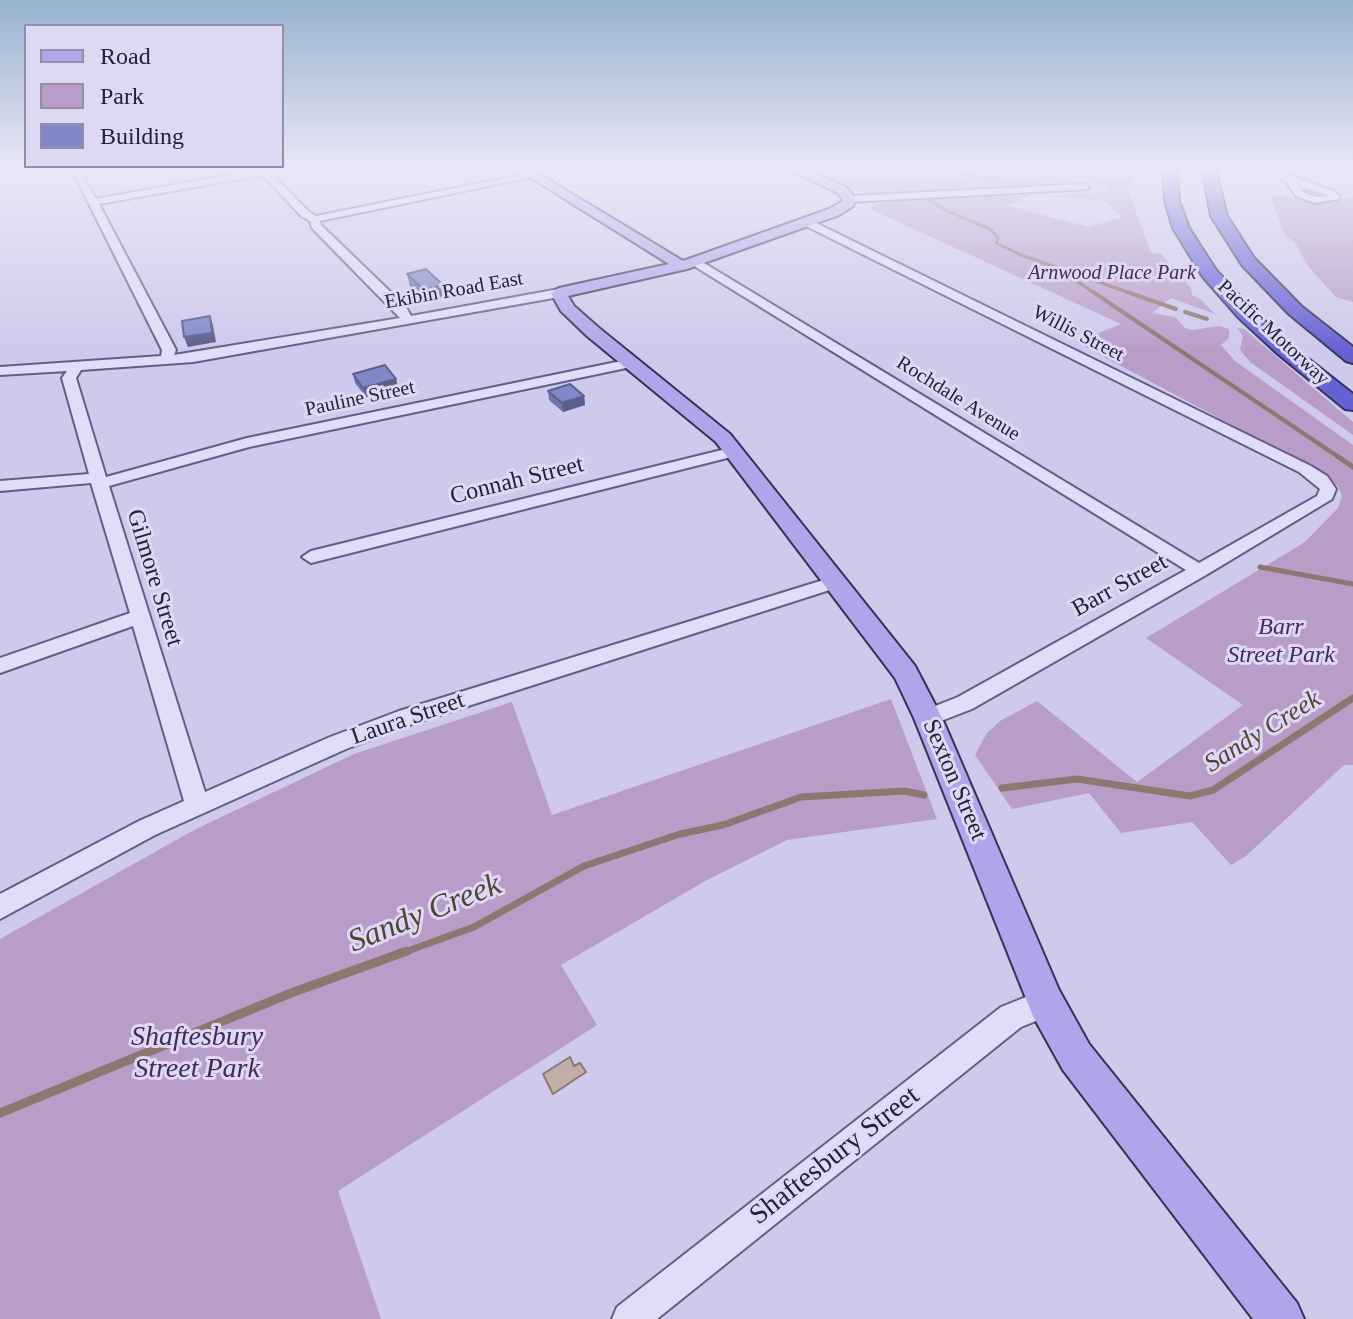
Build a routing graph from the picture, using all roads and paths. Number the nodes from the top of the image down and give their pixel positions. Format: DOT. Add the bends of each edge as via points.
graph roads {
  1 [pos="108,230"];
  2 [pos="320,230"];
  3 [pos="628,230"];
  4 [pos="785,230"];
  5 [pos="821,230"];
  6 [pos="1182,230"];
  7 [pos="1228,230"];
  8 [pos="688,264"];
  9 [pos="559,293"];
  10 [pos="407,320"];
  11 [pos="1353,357"];
  12 [pos="166,361"];
  13 [pos="631,363"];
  14 [pos="76,366"];
  15 [pos="0,371"];
  16 [pos="1353,404"];
  17 [pos="734,452"];
  18 [pos="98,481"];
  19 [pos="0,486"];
  20 [pos="1328,489"];
  21 [pos="311,557"];
  22 [pos="1200,571"];
  23 [pos="836,582"];
  24 [pos="139,617"];
  25 [pos="0,666"];
  26 [pos="928,718"];
  27 [pos="197,805"];
  28 [pos="0,907"];
  29 [pos="1046,1003"];
  30 [pos="629,1319"];
  31 [pos="1281,1319"];
  1 -- 12 [label="street" via="169,350"];
  2 -- 10 [label="street"];
  3 -- 8 [label="main road"];
  4 -- 8 [label="main road, Ekibin Road East"];
  5 -- 20 [label="street, Willis Street" via="1305,469"];
  6 -- 16 [label="highway, Pacific Motorway" via="1209,273 1245,313"];
  7 -- 11 [label="highway, Pacific Motorway" via="1248,261 1295,310"];
  8 -- 9 [label="main road, Ekibin Road East"];
  8 -- 22 [label="street, Rochdale Avenue"];
  9 -- 10 [label="street, Ekibin Road East"];
  9 -- 13 [label="main road, Sexton Street" via="572,313"];
  10 -- 12 [label="street, Ekibin Road East"];
  12 -- 14 [label="street, Ekibin Road East"];
  13 -- 17 [label="main road, Sexton Street"];
  13 -- 18 [label="street, Pauline Street" via="247,443"];
  14 -- 15 [label="street, Ekibin Road East"];
  14 -- 18 [label="street, Gilmore Street" via="69,378"];
  17 -- 21 [label="street, Connah Street"];
  17 -- 23 [label="main road, Sexton Street"];
  18 -- 19 [label="street, Pauline Street"];
  18 -- 24 [label="street, Gilmore Street"];
  20 -- 22 [label="street, Barr Street" via="1321,501"];
  22 -- 26 [label="street, Barr Street" via="965,703"];
  23 -- 26 [label="main road, Sexton Street" via="906,673"];
  23 -- 27 [label="street, Laura Street" via="407,717"];
  24 -- 25 [label="street"];
  24 -- 27 [label="street, Gilmore Street"];
  26 -- 29 [label="main road, Sexton Street"];
  27 -- 28 [label="street, Laura Street"];
  29 -- 30 [label="street, Shaftesbury Street" via="1011,1017"];
  29 -- 31 [label="main road, Sexton Street" via="1076,1057"];
}
